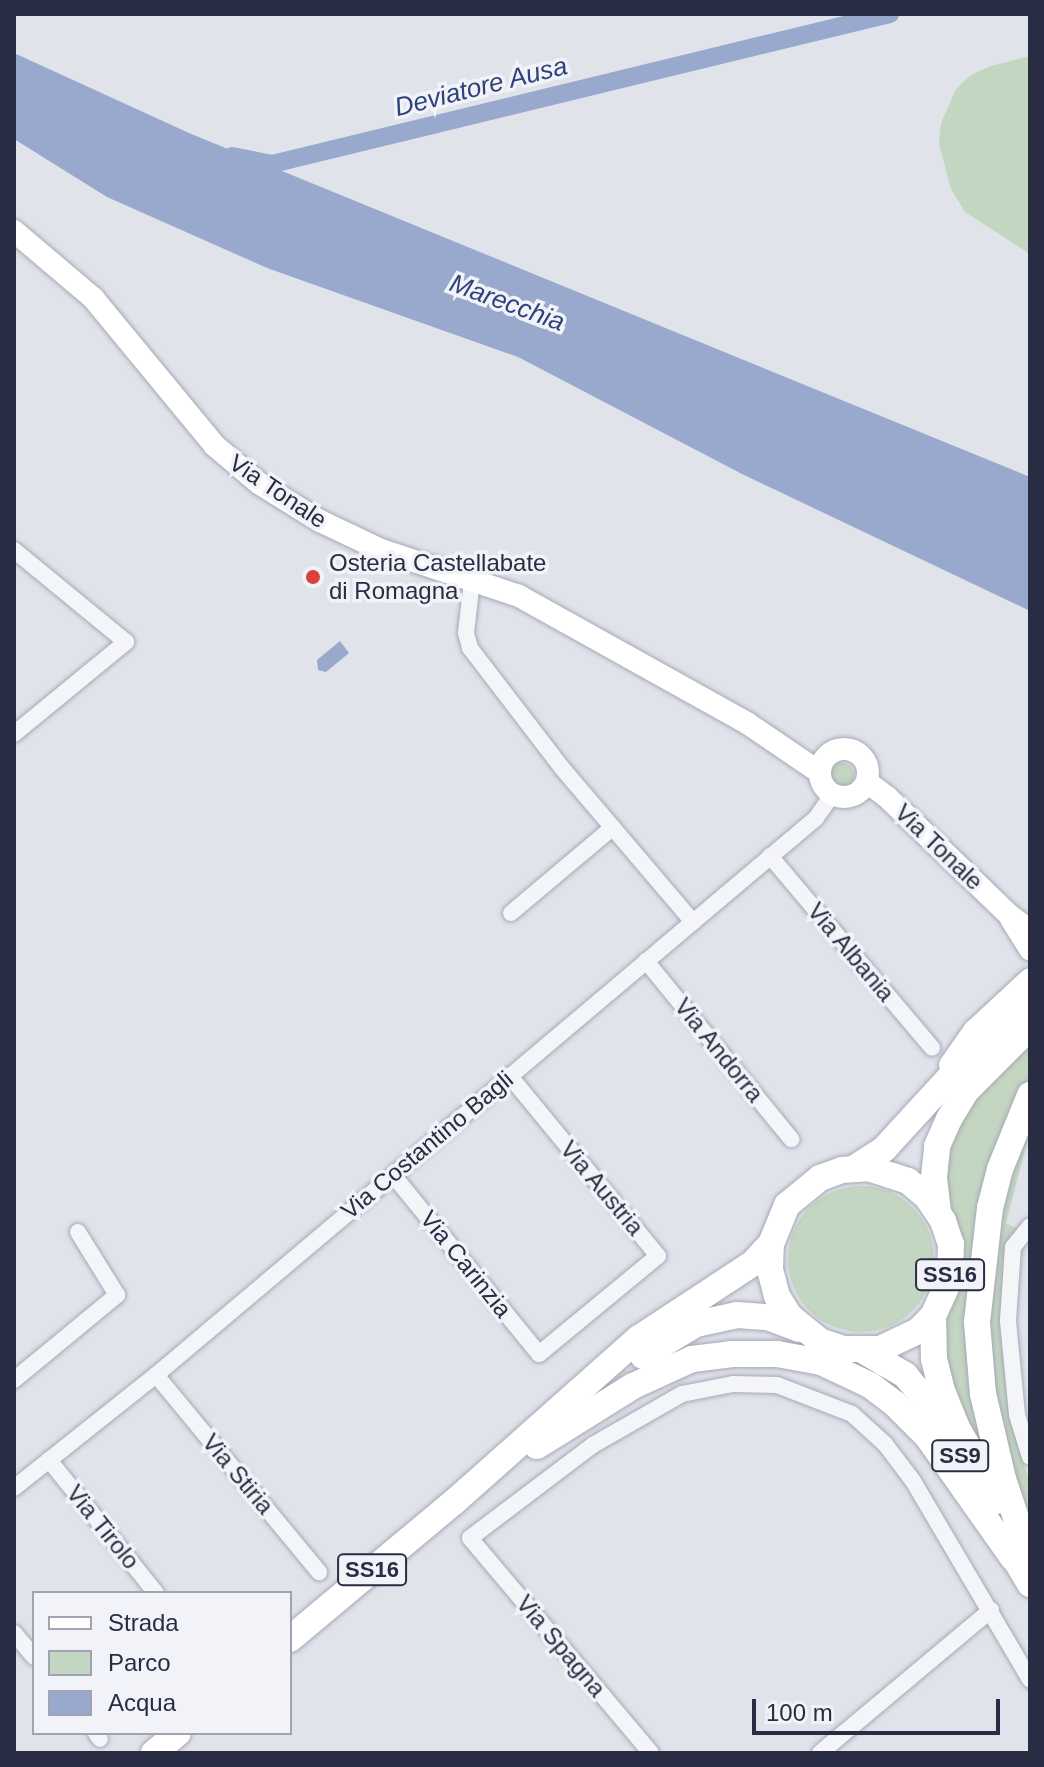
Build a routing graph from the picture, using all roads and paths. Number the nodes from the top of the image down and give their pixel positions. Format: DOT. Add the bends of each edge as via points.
graph roads {
  1 [pos="14,231"];
  2 [pos="14,550"];
  3 [pos="472,581"];
  4 [pos="14,734"];
  5 [pos="819,772"];
  6 [pos="867,782"];
  7 [pos="832,795"];
  8 [pos="613,827"];
  9 [pos="770,856"];
  10 [pos="511,913"];
  11 [pos="1009,915"];
  12 [pos="693,922"];
  13 [pos="1030,930"];
  14 [pos="1030,949"];
  15 [pos="646,961"];
  16 [pos="1030,979"];
  17 [pos="1030,1005"];
  18 [pos="1030,1027"];
  19 [pos="932,1048"];
  20 [pos="509,1075"];
  21 [pos="943,1085"];
  22 [pos="1030,1095"];
  23 [pos="791,1139"];
  24 [pos="855,1168"];
  25 [pos="393,1175"];
  26 [pos="938,1211"];
  27 [pos="1030,1226"];
  28 [pos="78,1232"];
  29 [pos="771,1244"];
  30 [pos="933,1316"];
  31 [pos="803,1330"];
  32 [pos="864,1351"];
  33 [pos="539,1354"];
  34 [pos="156,1375"];
  35 [pos="14,1380"];
  36 [pos="537,1446"];
  37 [pos="1029,1447"];
  38 [pos="49,1460"];
  39 [pos="14,1488"];
  40 [pos="454,1502"];
  41 [pos="1023,1556"];
  42 [pos="319,1572"];
  43 [pos="1030,1584"];
  44 [pos="154,1591"];
  45 [pos="991,1610"];
  46 [pos="14,1633"];
  47 [pos="292,1637"];
  48 [pos="32,1655"];
  49 [pos="1030,1680"];
  50 [pos="176,1735"];
  51 [pos="154,1753"];
  52 [pos="651,1753"];
  53 [pos="820,1753"];
  1 -- 3 [label="street, Via Tonale" via="113,318 234,465 344,533"];
  2 -- 4 [label="street" via="126,642"];
  3 -- 5 [label="street, Via Tonale" via="519,596 631,655"];
  3 -- 8 [label="street" via="466,633 470,648"];
  5 -- 6 [label="street" via="831,753 853,750 865,760"];
  5 -- 7 [label="street"];
  6 -- 7 [label="street" via="852,796"];
  6 -- 11 [label="street, Via Tonale"];
  7 -- 9 [label="street, Via Costantino Bagli" via="816,818"];
  8 -- 10 [label="street"];
  8 -- 12 [label="street"];
  9 -- 12 [label="street, Via Costantino Bagli"];
  9 -- 19 [label="street, Via Albania"];
  11 -- 13 [label="street, Via Tonale"];
  11 -- 14 [label="street, Via Tonale"];
  12 -- 15 [label="street, Via Costantino Bagli"];
  15 -- 20 [label="street, Via Costantino Bagli"];
  15 -- 23 [label="street, Via Andorra"];
  16 -- 21 [label="street" via="974,1031 953,1058"];
  17 -- 21 [label="main road, SS16"];
  18 -- 26 [label="main road, SS16" via="966,1091 949,1119 937,1146"];
  20 -- 25 [label="street, Via Costantino Bagli"];
  20 -- 33 [label="street, Via Austria" via="658,1256"];
  21 -- 24 [label="main road, SS16" via="884,1149"];
  22 -- 41 [label="main road" via="990,1208 977,1322 985,1405"];
  24 -- 26 [label="main road, SS16" via="908,1181"];
  24 -- 29 [label="main road, SS16" via="802,1189 782,1213"];
  25 -- 33 [label="street, Via Carinzia"];
  25 -- 34 [label="street, Via Costantino Bagli"];
  26 -- 30 [label="main road, SS16" via="952,1261"];
  27 -- 37 [label="street" via="1013,1247 1008,1321 1017,1415"];
  28 -- 35 [label="street" via="117,1295"];
  29 -- 31 [label="main road, SS16" via="777,1296"];
  29 -- 40 [label="main road, SS16" via="727,1283 639,1338"];
  30 -- 32 [label="main road, SS16" via="901,1341"];
  30 -- 41 [label="main road, SS9" via="941,1388"];
  31 -- 32 [label="main road, SS16" via="832,1345"];
  31 -- 36 [label="main road, SS16" via="768,1317 737,1315 696,1324 651,1349"];
  32 -- 41 [label="main road, SS9" via="905,1375 929,1404"];
  34 -- 38 [label="street, Via Costantino Bagli"];
  34 -- 42 [label="street, Via Stiria"];
  36 -- 40 [label="main road, SS16"];
  36 -- 41 [label="main road" via="633,1386 692,1359 777,1354 821,1362 894,1403"];
  38 -- 39 [label="street, Via Costantino Bagli"];
  38 -- 44 [label="street, Via Tirolo"];
  40 -- 47 [label="main road, SS16"];
  41 -- 43 [label="main road, SS9"];
  45 -- 49 [label="street"];
  45 -- 52 [label="street, Via Spagna" via="913,1481 885,1444 852,1414 777,1385 733,1384 682,1394 593,1445 470,1538"];
  45 -- 53 [label="street"];
  46 -- 48 [label="street"];
  50 -- 51 [label="main road"];
}
